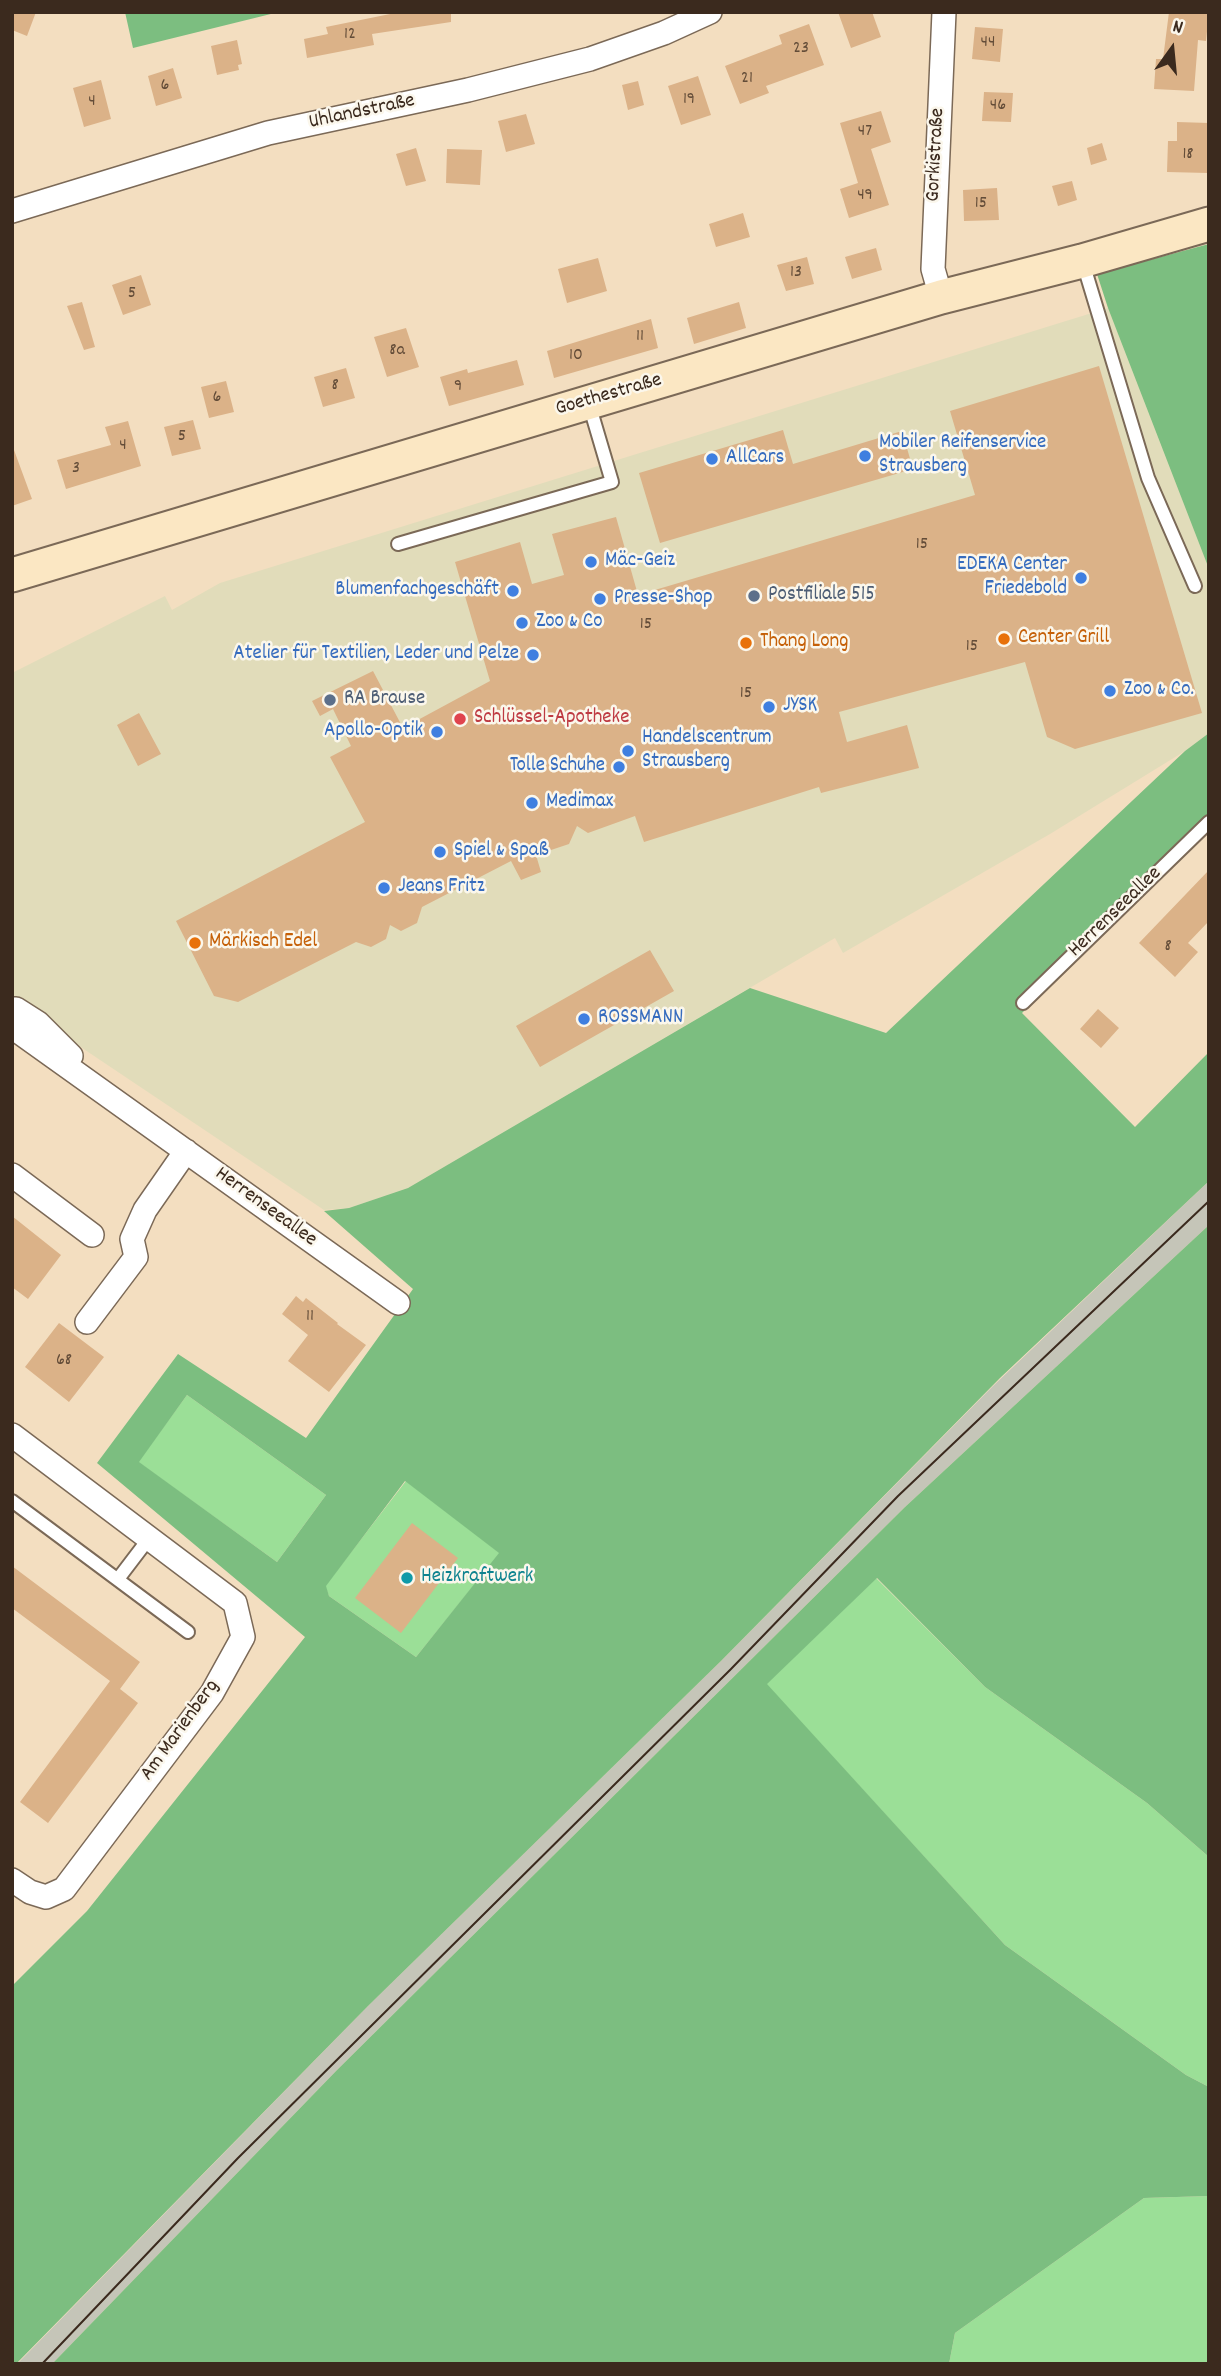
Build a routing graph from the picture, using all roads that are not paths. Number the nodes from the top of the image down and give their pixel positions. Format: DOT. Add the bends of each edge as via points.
graph roads {
  1 [pos="710,12"];
  2 [pos="944,12"];
  3 [pos="12,211"];
  4 [pos="1209,224"];
  5 [pos="1082,261"];
  6 [pos="941,297"];
  7 [pos="588,402"];
  8 [pos="398,544"];
  9 [pos="12,575"];
  10 [pos="1195,586"];
  11 [pos="1209,822"];
  12 [pos="1023,1003"];
  13 [pos="12,1009"];
  14 [pos="12,1027"];
  15 [pos="132,1113"];
  16 [pos="186,1151"];
  17 [pos="12,1175"];
  18 [pos="92,1235"];
  19 [pos="398,1303"];
  20 [pos="88,1322"];
  21 [pos="12,1435"];
  22 [pos="12,1501"];
  23 [pos="150,1537"];
  24 [pos="118,1579"];
  25 [pos="188,1632"];
  26 [pos="12,1880"];
  1 -- 3 [label="street, Uhlandstraße" via="590,59 268,133"];
  2 -- 6 [label="street, Gorkistraße" via="933,269"];
  4 -- 5 [label="street, Goethestraße"];
  5 -- 6 [label="street, Goethestraße"];
  5 -- 10 [label="lane" via="1148,478"];
  6 -- 7 [label="street, Goethestraße"];
  7 -- 8 [label="lane" via="612,482"];
  7 -- 9 [label="street, Goethestraße"];
  11 -- 12 [label="lane, Herrenseeallee"];
  13 -- 15 [label="street, Herrenseeallee" via="38,1023"];
  14 -- 15 [label="street, Herrenseeallee"];
  15 -- 16 [label="street, Herrenseeallee"];
  16 -- 19 [label="street, Herrenseeallee"];
  16 -- 20 [label="street" via="145,1210 132,1239 136,1257"];
  17 -- 18 [label="street"];
  21 -- 23 [label="street, Am Marienberg"];
  22 -- 24 [label="lane"];
  23 -- 24 [label="lane"];
  23 -- 26 [label="street, Am Marienberg" via="235,1603 243,1637 212,1693 64,1889 46,1897"];
  24 -- 25 [label="lane"];
}
